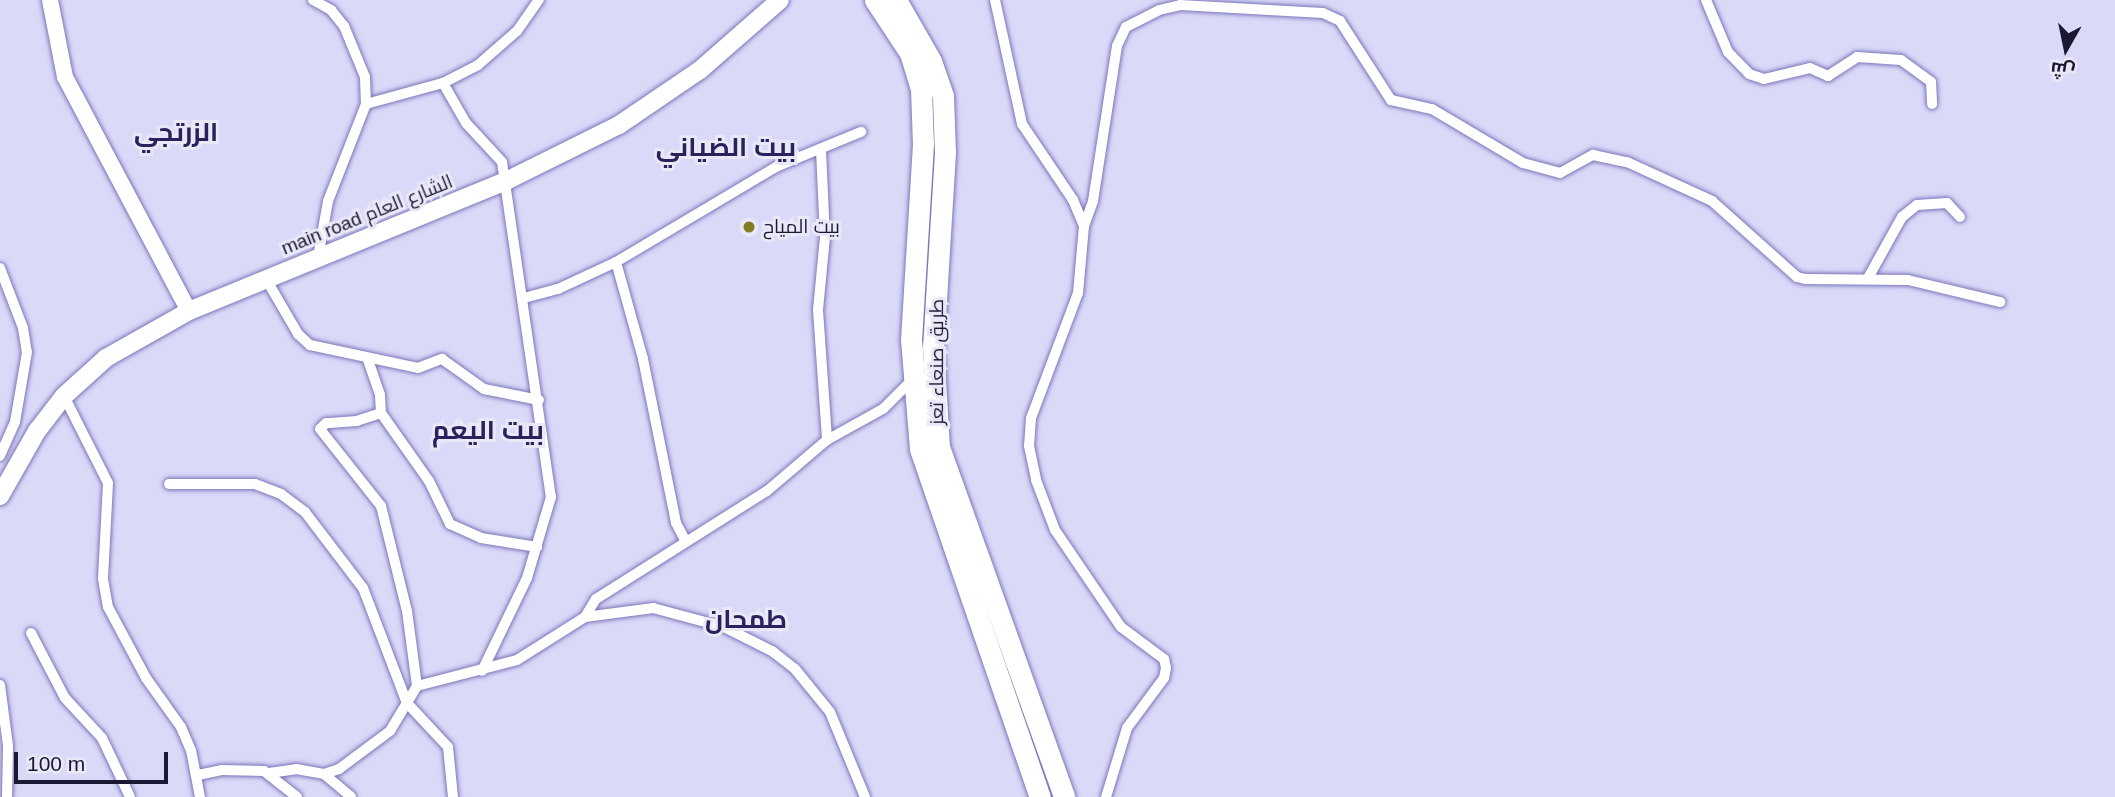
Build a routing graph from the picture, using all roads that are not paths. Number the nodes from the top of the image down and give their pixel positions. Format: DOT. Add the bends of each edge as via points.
graph roads {
  1 [pos="50,0"];
  2 [pos="313,0"];
  3 [pos="539,0"];
  4 [pos="780,0"];
  5 [pos="875,0"];
  6 [pos="897,0"];
  7 [pos="995,0"];
  8 [pos="1250,0"];
  9 [pos="1706,0"];
  10 [pos="1241,10"];
  11 [pos="443,83"];
  12 [pos="366,104"];
  13 [pos="1932,104"];
  14 [pos="861,132"];
  15 [pos="821,150"];
  16 [pos="506,181"];
  17 [pos="1960,217"];
  18 [pos="1084,226"];
  19 [pos="318,258"];
  20 [pos="616,262"];
  21 [pos="0,268"];
  22 [pos="1868,278"];
  23 [pos="265,279"];
  24 [pos="524,298"];
  25 [pos="2000,302"];
  26 [pos="189,311"];
  27 [pos="368,360"];
  28 [pos="922,380"];
  29 [pos="64,396"];
  30 [pos="539,400"];
  31 [pos="381,413"];
  32 [pos="827,440"];
  33 [pos="4,462"];
  34 [pos="169,484"];
  35 [pos="0,496"];
  36 [pos="686,541"];
  37 [pos="537,547"];
  38 [pos="585,617"];
  39 [pos="31,633"];
  40 [pos="482,671"];
  41 [pos="0,684"];
  42 [pos="417,685"];
  43 [pos="407,703"];
  44 [pos="269,772"];
  45 [pos="324,774"];
  46 [pos="198,775"];
  47 [pos="7,797"];
  48 [pos="130,797"];
  49 [pos="200,797"];
  50 [pos="297,797"];
  51 [pos="351,797"];
  52 [pos="453,797"];
  53 [pos="865,797"];
  54 [pos="1040,797"];
  55 [pos="1064,797"];
  56 [pos="1106,797"];
  1 -- 26 [label="street" via="65,76"];
  2 -- 12 [label="street" via="331,10 344,26 365,77"];
  3 -- 11 [label="street" via="517,32 478,65"];
  4 -- 16 [label="main road, main road الشارع العام" via="700,70 619,125"];
  5 -- 28 [label="highway, طريق صنعاء تعز" via="910,53 921,88"];
  6 -- 28 [label="highway, طريق صنعاء تعز" via="932,61 943,96 945,152"];
  7 -- 18 [label="street" via="1022,124 1073,200"];
  8 -- 10 [label="street"];
  9 -- 13 [label="street" via="1728,52 1749,74 1764,79 1810,68 1828,76 1857,57 1901,60 1931,82"];
  10 -- 18 [label="street" via="1180,5 1125,27 1117,46 1093,201"];
  10 -- 22 [label="street" via="1323,13 1340,21 1391,100 1432,109 1523,163 1560,173 1593,155 1627,162 1712,201 1797,277"];
  11 -- 12 [label="street"];
  11 -- 16 [label="street" via="466,123 502,162"];
  12 -- 19 [label="street" via="334,180"];
  14 -- 15 [label="street"];
  15 -- 20 [label="street" via="770,171"];
  15 -- 32 [label="street" via="825,237 818,310"];
  16 -- 19 [label="main road, main road الشارع العام"];
  16 -- 24 [label="street"];
  17 -- 22 [label="street" via="1947,203 1917,205 1902,218"];
  18 -- 56 [label="street" via="1078,293 1031,418 1029,446 1055,530 1121,627 1164,659 1166,668 1164,678 1127,728"];
  19 -- 23 [label="main road, main road الشارع العام"];
  20 -- 24 [label="street" via="558,289"];
  20 -- 36 [label="street" via="643,359 676,523"];
  21 -- 33 [label="street" via="23,328 27,352"];
  22 -- 25 [label="street" via="1947,287"];
  23 -- 26 [label="main road, main road الشارع العام"];
  23 -- 27 [label="street" via="302,339"];
  24 -- 30 [label="street"];
  26 -- 29 [label="main road, main road الشارع العام" via="106,358"];
  27 -- 30 [label="street" via="418,368 442,359 484,389"];
  27 -- 31 [label="street"];
  28 -- 32 [label="street" via="866,421"];
  28 -- 54 [label="highway, طريق صنعاء تعز" via="920,450"];
  28 -- 55 [label="highway, طريق صنعاء تعز" via="939,447"];
  29 -- 33 [label="main road, main road الشارع العام"];
  29 -- 46 [label="street" via="108,483 103,579 108,607 146,678 181,727"];
  30 -- 37 [label="street" via="551,497"];
  31 -- 37 [label="street" via="429,481 450,524 481,538"];
  31 -- 42 [label="street" via="357,421 326,423 320,429 380,506 407,611"];
  32 -- 36 [label="street" via="767,491"];
  33 -- 35 [label="main road, main road الشارع العام"];
  34 -- 43 [label="street" via="255,484 281,494 305,512 363,588"];
  36 -- 38 [label="street" via="596,599"];
  37 -- 40 [label="street" via="507,626"];
  38 -- 40 [label="street" via="540,649"];
  38 -- 53 [label="street" via="653,608 705,620 772,651 817,692 830,712"];
  39 -- 48 [label="street" via="65,698 102,738"];
  40 -- 42 [label="street"];
  41 -- 47 [label="street" via="8,746"];
  42 -- 43 [label="street"];
  43 -- 45 [label="street" via="379,743 340,769"];
  43 -- 52 [label="street" via="448,747"];
  44 -- 45 [label="street" via="296,769"];
  44 -- 46 [label="street" via="222,769"];
  44 -- 50 [label="street"];
  45 -- 51 [label="street"];
  46 -- 49 [label="street"];
}
